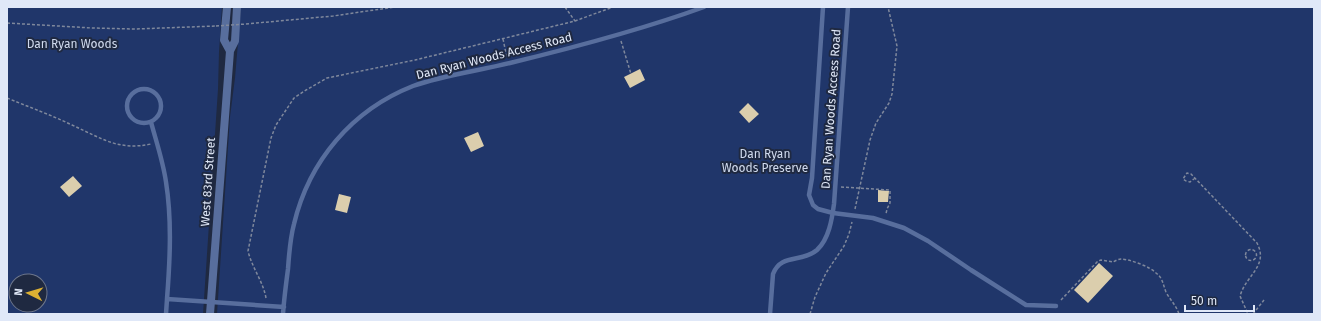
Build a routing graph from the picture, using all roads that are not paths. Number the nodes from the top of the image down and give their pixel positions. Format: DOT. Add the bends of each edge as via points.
graph roads {
  1 [pos="227,7"];
  2 [pos="237,7"];
  3 [pos="704,7"];
  4 [pos="823,7"];
  5 [pos="848,7"];
  6 [pos="230,51"];
  7 [pos="151,122"];
  8 [pos="833,213"];
  9 [pos="167,299"];
  10 [pos="211,302"];
  11 [pos="1056,306"];
  12 [pos="284,308"];
  13 [pos="166,314"];
  14 [pos="210,314"];
  15 [pos="283,314"];
  16 [pos="770,314"];
  1 -- 6 [label="street, West 83rd Street" via="224,40"];
  2 -- 6 [label="street, West 83rd Street" via="235,41"];
  3 -- 12 [label="lane, Dan Ryan Woods Access Road" via="619,36 415,86 397,93 364,113 334,143 310,180 301,201 293,225"];
  4 -- 8 [label="lane" via="809,195 813,205 818,209"];
  5 -- 8 [label="lane, Dan Ryan Woods Access Road"];
  6 -- 10 [label="street, West 83rd Street"];
  7 -- 7 [label="lane" via="161,109 159,98 151,91 135,92 128,101 128,112 140,123"];
  7 -- 9 [label="lane" via="166,181 170,220"];
  8 -- 11 [label="lane" via="873,218 910,231 1026,305"];
  8 -- 16 [label="lane, Dan Ryan Woods Access Road" via="827,235 817,250 803,258 781,262 775,268"];
  9 -- 10 [label="lane"];
  9 -- 13 [label="lane"];
  10 -- 12 [label="lane"];
  10 -- 14 [label="street, West 83rd Street"];
  12 -- 15 [label="lane, Dan Ryan Woods Access Road"];
}
